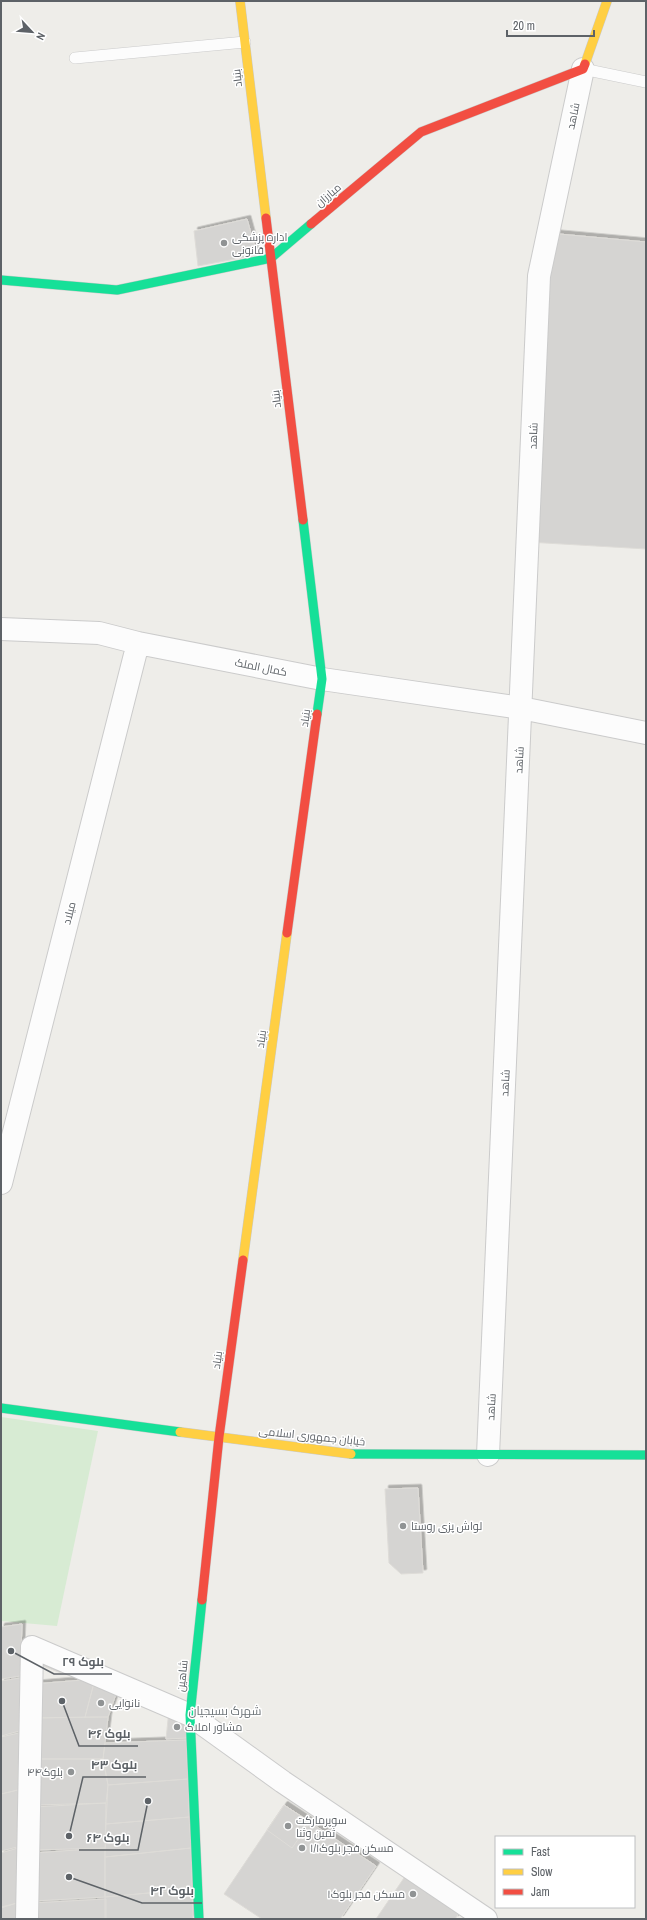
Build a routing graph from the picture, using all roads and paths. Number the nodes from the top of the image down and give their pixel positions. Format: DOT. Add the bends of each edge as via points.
graph roads {
  1 [pos="240,1"];
  2 [pos="607,1"];
  3 [pos="245,42"];
  4 [pos="75,58"];
  5 [pos="583,69"];
  6 [pos="646,82"];
  7 [pos="271,258"];
  8 [pos="1,280"];
  9 [pos="1,629"];
  10 [pos="138,644"];
  11 [pos="322,679"];
  12 [pos="521,708"];
  13 [pos="646,733"];
  14 [pos="1,1183"];
  15 [pos="1,1408"];
  16 [pos="219,1437"];
  17 [pos="488,1454"];
  18 [pos="646,1455"];
  19 [pos="190,1714"];
  20 [pos="27,1919"];
  21 [pos="199,1919"];
  22 [pos="486,1919"];
  1 -- 3 [label="street, بنیاد"];
  2 -- 5 [label="street"];
  3 -- 4 [label="lane"];
  3 -- 7 [label="street, بنیاد"];
  5 -- 6 [label="lane"];
  5 -- 7 [label="street, مبارزان" via="421,132"];
  5 -- 12 [label="street, شاهد" via="539,276"];
  7 -- 8 [label="street, مبارزان" via="117,290"];
  7 -- 11 [label="street, بنیاد"];
  9 -- 10 [label="street, کمال الملک" via="99,633"];
  10 -- 11 [label="street, کمال الملک"];
  10 -- 14 [label="street, میلاد"];
  11 -- 12 [label="street, کمال الملک"];
  11 -- 16 [label="street, بنیاد"];
  12 -- 13 [label="street, کمال الملک"];
  12 -- 17 [label="street, شاهد"];
  15 -- 16 [label="street, خیابان جمهوری اسلامی"];
  16 -- 17 [label="street, خیابان جمهوری اسلامی" via="348,1454"];
  16 -- 19 [label="street, شاهین"];
  17 -- 18 [label="street, خیابان جمهوری اسلامی"];
  19 -- 20 [label="street" via="32,1647"];
  19 -- 21 [label="street, شاهین"];
  19 -- 22 [label="street" via="283,1782"];
}
